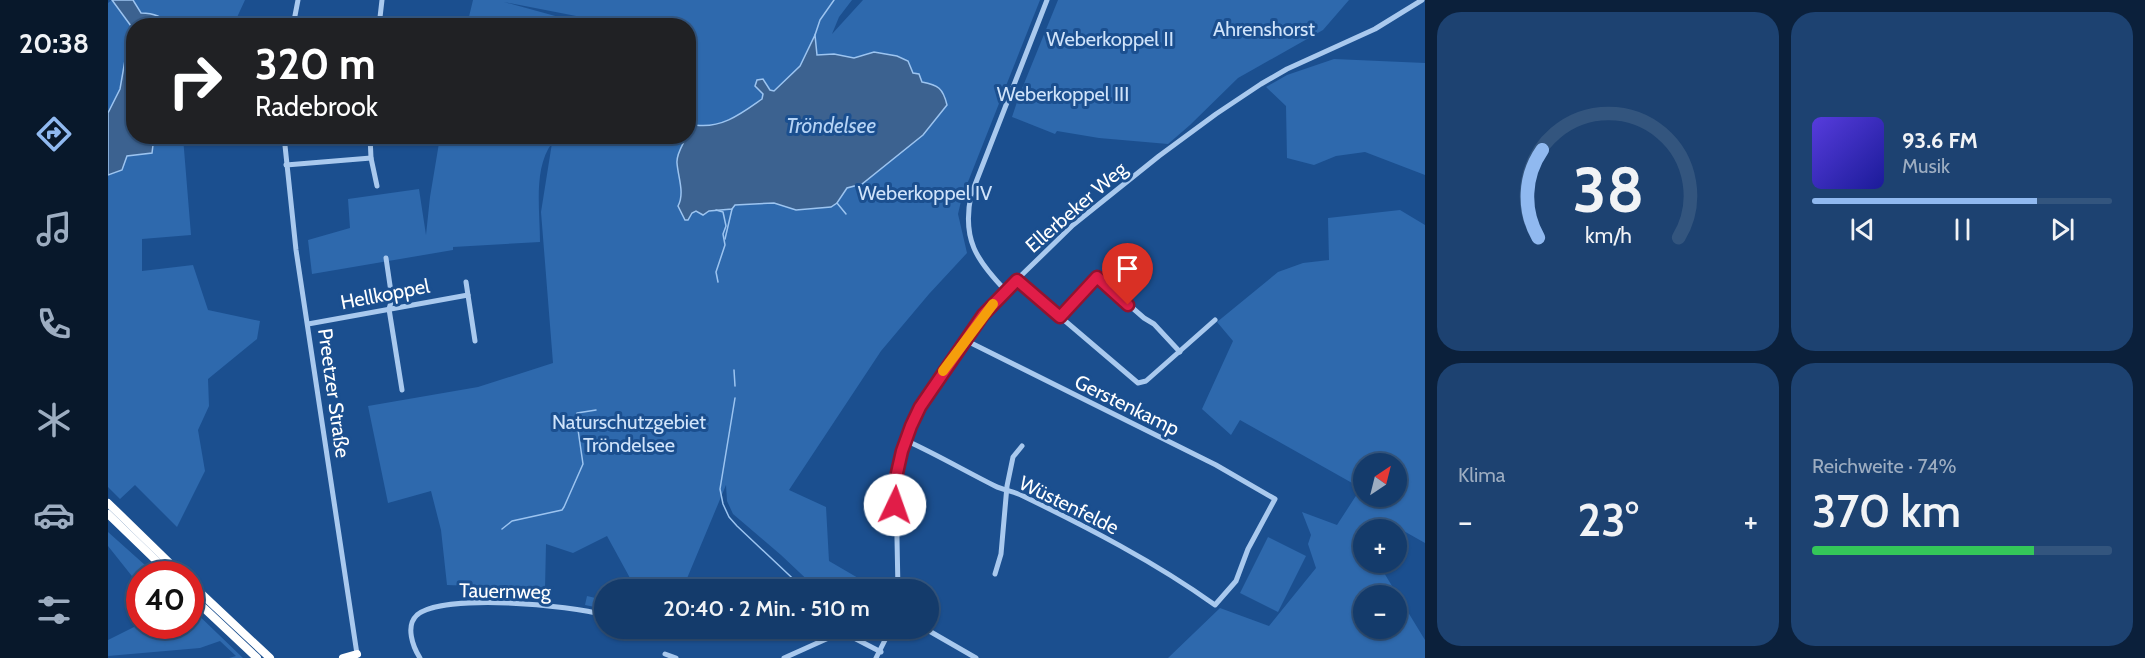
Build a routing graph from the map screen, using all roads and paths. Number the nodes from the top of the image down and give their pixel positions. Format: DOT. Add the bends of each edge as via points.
graph roads {
  1 [pos="298,0"];
  2 [pos="382,0"];
  3 [pos="1047,0"];
  4 [pos="1422,0"];
  5 [pos="295,18"];
  6 [pos="379,18"];
  7 [pos="285,144"];
  8 [pos="370,144"];
  9 [pos="371,158"];
  10 [pos="286,165"];
  11 [pos="376,186"];
  12 [pos="386,258"];
  13 [pos="1017,280"];
  14 [pos="466,282"];
  15 [pos="1006,291"];
  16 [pos="468,294"];
  17 [pos="389,309"];
  18 [pos="1060,317"];
  19 [pos="1215,320"];
  20 [pos="308,324"];
  21 [pos="965,340"];
  22 [pos="475,341"];
  23 [pos="1180,352"];
  24 [pos="402,390"];
  25 [pos="905,440"];
  26 [pos="1022,446"];
  27 [pos="1007,491"];
  28 [pos="108,503"];
  29 [pos="108,514"];
  30 [pos="157,561"];
  31 [pos="168,561"];
  32 [pos="995,574"];
  33 [pos="898,579"];
  34 [pos="204,596"];
  35 [pos="1215,605"];
  36 [pos="204,608"];
  37 [pos="594,612"];
  38 [pos="939,637"];
  39 [pos="886,639"];
  40 [pos="881,651"];
  41 [pos="357,654"];
  42 [pos="665,654"];
  43 [pos="257,658"];
  44 [pos="270,658"];
  45 [pos="343,658"];
  46 [pos="420,658"];
  47 [pos="676,658"];
  48 [pos="784,658"];
  49 [pos="876,658"];
  50 [pos="976,658"];
  1 -- 5 [label="street"];
  2 -- 6 [label="street"];
  3 -- 15 [label="street" via="969,207 969,232 976,255"];
  4 -- 13 [label="street, Ellerbeker Weg" via="1375,29 1287,69 1216,114 1073,225"];
  7 -- 10 [label="street, Preetzer Straße"];
  8 -- 9 [label="street"];
  9 -- 10 [label="street"];
  9 -- 11 [label="street"];
  10 -- 20 [label="street, Preetzer Straße"];
  12 -- 17 [label="street" via="392,299"];
  13 -- 15 [label="street, Ellerbeker Weg"];
  13 -- 18 [label="street"];
  14 -- 16 [label="street"];
  15 -- 21 [label="street, Ellerbeker Weg"];
  16 -- 17 [label="street, Hellkoppel"];
  16 -- 22 [label="street"];
  17 -- 20 [label="street, Hellkoppel"];
  17 -- 24 [label="street"];
  18 -- 23 [label="street" via="1138,383 1146,381"];
  18 -- 23 [label="street" via="1097,277 1154,324"];
  19 -- 23 [label="street"];
  20 -- 41 [label="street, Preetzer Straße"];
  21 -- 25 [label="street, Ellerbeker Weg" via="920,407"];
  21 -- 35 [label="street, Gerstenkamp" via="1216,465 1275,499 1236,581"];
  25 -- 27 [label="street, Wüstenfelde"];
  25 -- 33 [label="street, Ellerbeker Weg" via="896,487"];
  26 -- 27 [label="street" via="1013,457"];
  27 -- 32 [label="street" via="1001,554"];
  27 -- 35 [label="street, Wüstenfelde" via="1143,559"];
  28 -- 31 [label="highway"];
  29 -- 30 [label="highway"];
  34 -- 44 [label="highway"];
  36 -- 43 [label="highway"];
  37 -- 46 [label="street, Tauernweg" via="484,602 426,611 417,615 410,628"];
  38 -- 50 [label="street"];
  39 -- 40 [label="street"];
  40 -- 48 [label="street" via="854,638 834,636"];
  40 -- 49 [label="street"];
  41 -- 45 [label="highway"];
  42 -- 47 [label="street"];
}
